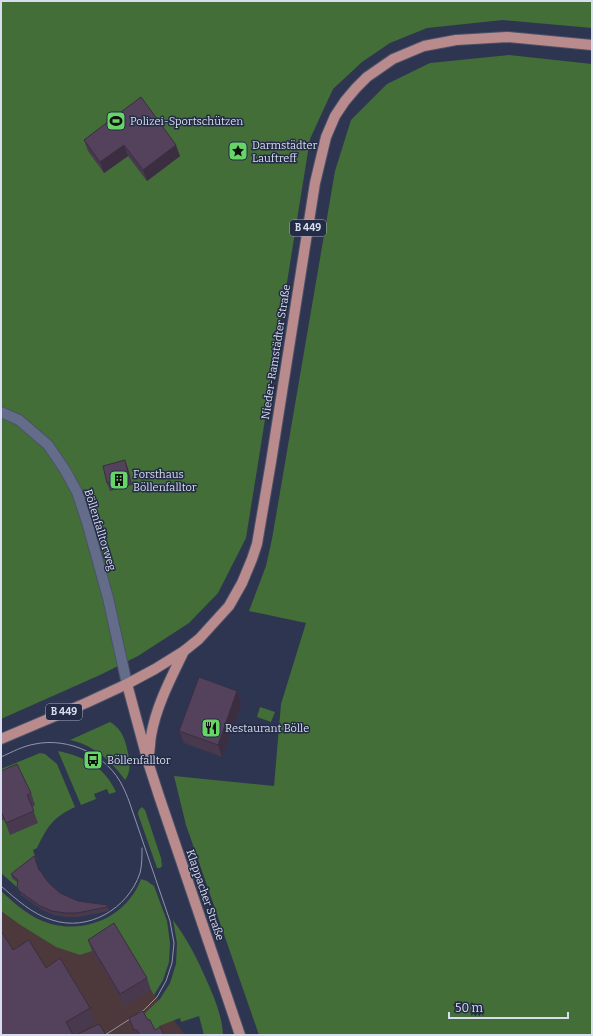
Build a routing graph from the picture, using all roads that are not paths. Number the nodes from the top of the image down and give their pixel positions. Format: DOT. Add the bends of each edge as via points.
graph roads {
  1 [pos="592,45"];
  2 [pos="1,412"];
  3 [pos="184,651"];
  4 [pos="127,684"];
  5 [pos="1,739"];
  6 [pos="148,762"];
  7 [pos="240,1035"];
  1 -- 3 [label="main road, Nieder-Ramstädter Straße / B 449" via="507,37 456,40 424,46 393,59 367,77 338,111 326,137 315,184 257,544 242,583 229,606 200,639"];
  2 -- 4 [label="street, Böllenfalltorweg" via="18,420 48,445 76,492 108,598"];
  3 -- 4 [label="main road, Nieder-Ramstädter Straße / B 449"];
  3 -- 6 [label="main road, Klappacher Straße" via="153,724"];
  4 -- 5 [label="main road, Nieder-Ramstädter Straße / B 449"];
  4 -- 6 [label="main road, Klappacher Straße"];
  6 -- 7 [label="main road, Klappacher Straße"];
}
